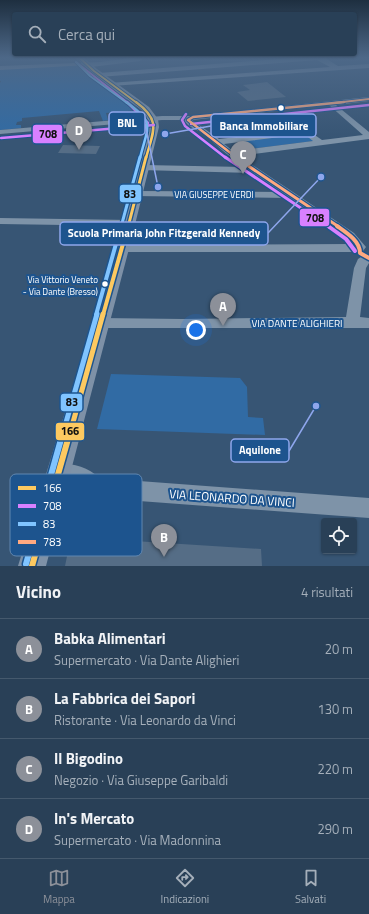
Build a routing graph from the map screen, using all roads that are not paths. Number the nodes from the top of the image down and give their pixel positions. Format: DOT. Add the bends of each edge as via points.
graph roads {
  1 [pos="111,84"];
  2 [pos="369,99"];
  3 [pos="330,103"];
  4 [pos="190,118"];
  5 [pos="154,121"];
  6 [pos="0,132"];
  7 [pos="369,136"];
  8 [pos="216,142"];
  9 [pos="320,144"];
  10 [pos="231,154"];
  11 [pos="144,168"];
  12 [pos="253,170"];
  13 [pos="137,194"];
  14 [pos="291,195"];
  15 [pos="0,221"];
  16 [pos="129,223"];
  17 [pos="122,249"];
  18 [pos="365,252"];
  19 [pos="352,322"];
  20 [pos="101,323"];
  21 [pos="369,323"];
  22 [pos="58,472"];
  23 [pos="74,474"];
  24 [pos="142,491"];
  25 [pos="369,508"];
  26 [pos="35,556"];
  27 [pos="32,566"];
  1 -- 5 [label="main road" via="144,107"];
  2 -- 3 [label="street"];
  3 -- 4 [label="street"];
  3 -- 7 [label="street"];
  4 -- 5 [label="street" via="182,122"];
  4 -- 8 [label="street" via="189,122"];
  5 -- 6 [label="street"];
  5 -- 11 [label="main road"];
  7 -- 9 [label="street"];
  8 -- 9 [label="street" via="306,132"];
  8 -- 10 [label="street"];
  9 -- 10 [label="street"];
  10 -- 12 [label="street"];
  11 -- 12 [label="street"];
  11 -- 13 [label="main road"];
  12 -- 14 [label="street"];
  13 -- 14 [label="street, VIA GIUSEPPE VERDI"];
  13 -- 16 [label="main road"];
  14 -- 18 [label="street" via="350,236"];
  15 -- 16 [label="street"];
  16 -- 17 [label="main road"];
  17 -- 18 [label="street"];
  17 -- 20 [label="main road"];
  18 -- 19 [label="street, VIA DANTE ALIGHIERI"];
  19 -- 20 [label="street, VIA DANTE ALIGHIERI"];
  19 -- 21 [label="street"];
  20 -- 22 [label="main road"];
  22 -- 23 [label="street"];
  24 -- 25 [label="street, VIA LEONARDO DA VINCI"];
  26 -- 27 [label="main road"];
}
